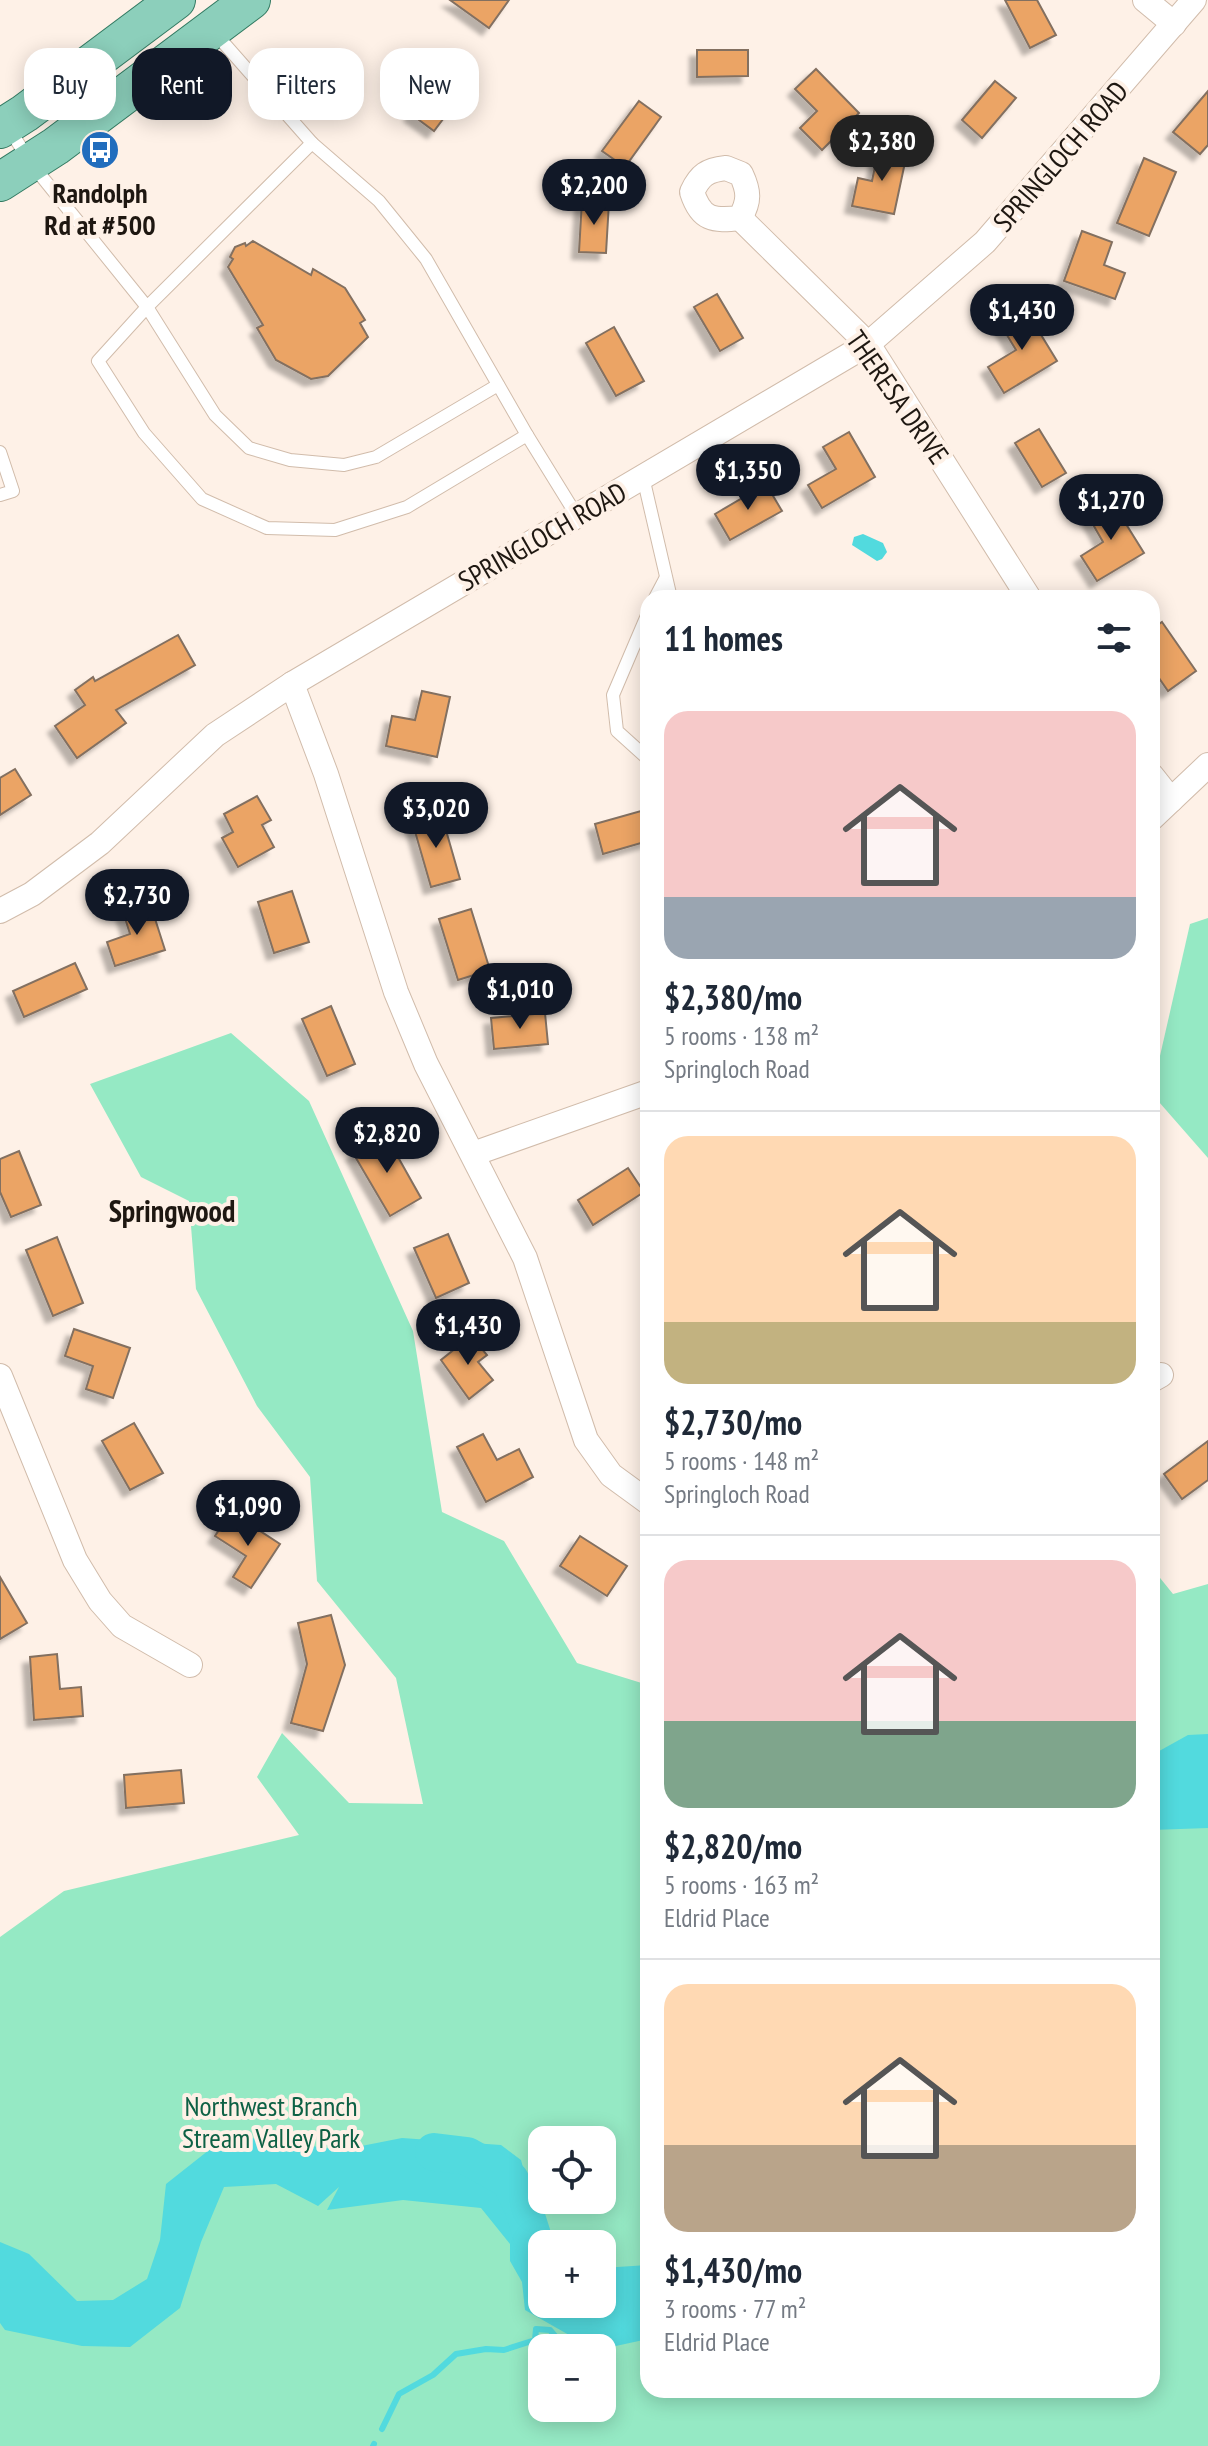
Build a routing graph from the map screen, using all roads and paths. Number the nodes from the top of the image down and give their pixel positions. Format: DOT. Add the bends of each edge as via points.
graph roads {
  1 [pos="176,0"];
  2 [pos="251,0"];
  3 [pos="1145,0"];
  4 [pos="1194,0"];
  5 [pos="1174,24"];
  6 [pos="211,30"];
  7 [pos="2,122"];
  8 [pos="312,143"];
  9 [pos="15,172"];
  10 [pos="740,218"];
  11 [pos="147,307"];
  12 [pos="868,344"];
  13 [pos="498,385"];
  14 [pos="527,435"];
  15 [pos="0,452"];
  16 [pos="643,477"];
  17 [pos="0,495"];
  18 [pos="577,516"];
  19 [pos="665,579"];
  20 [pos="659,590"];
  21 [pos="668,590"];
  22 [pos="1024,590"];
  23 [pos="640,632"];
  24 [pos="292,684"];
  25 [pos="640,752"];
  26 [pos="1208,765"];
  27 [pos="1160,786"];
  28 [pos="1171,800"];
  29 [pos="1160,810"];
  30 [pos="0,911"];
  31 [pos="640,1095"];
  32 [pos="473,1154"];
  33 [pos="0,1376"];
  34 [pos="640,1496"];
  35 [pos="190,1665"];
  1 -- 7 [label="main road"];
  2 -- 6 [label="main road"];
  3 -- 5 [label="street"];
  4 -- 5 [label="street, SPRINGLOCH ROAD"];
  5 -- 12 [label="street, SPRINGLOCH ROAD" via="985,242"];
  6 -- 8 [label="lane"];
  6 -- 9 [label="main road"];
  7 -- 9 [label="lane"];
  8 -- 11 [label="lane"];
  8 -- 13 [label="lane" via="379,201 426,259"];
  9 -- 11 [label="lane"];
  10 -- 12 [label="street, THERESA DRIVE"];
  11 -- 13 [label="lane" via="215,415 249,448 290,460 344,465 376,457"];
  11 -- 14 [label="lane" via="98,361 144,433 202,499 267,528 335,530 407,507"];
  12 -- 16 [label="street, SPRINGLOCH ROAD"];
  12 -- 22 [label="street, THERESA DRIVE"];
  13 -- 14 [label="lane"];
  14 -- 18 [label="lane"];
  15 -- 17 [label="lane" via="13,491"];
  16 -- 18 [label="street, SPRINGLOCH ROAD"];
  16 -- 19 [label="lane"];
  18 -- 24 [label="street, SPRINGLOCH ROAD"];
  19 -- 20 [label="lane"];
  19 -- 21 [label="lane"];
  23 -- 25 [label="lane" via="613,695 617,731"];
  24 -- 30 [label="street, SPRINGLOCH ROAD" via="215,735 100,843"];
  24 -- 32 [label="street" via="396,992"];
  26 -- 28 [label="street"];
  27 -- 28 [label="street"];
  28 -- 29 [label="street"];
  31 -- 32 [label="street"];
  32 -- 34 [label="street" via="525,1258 586,1440 611,1475"];
  33 -- 35 [label="street" via="75,1560 100,1601 122,1626"];
}
